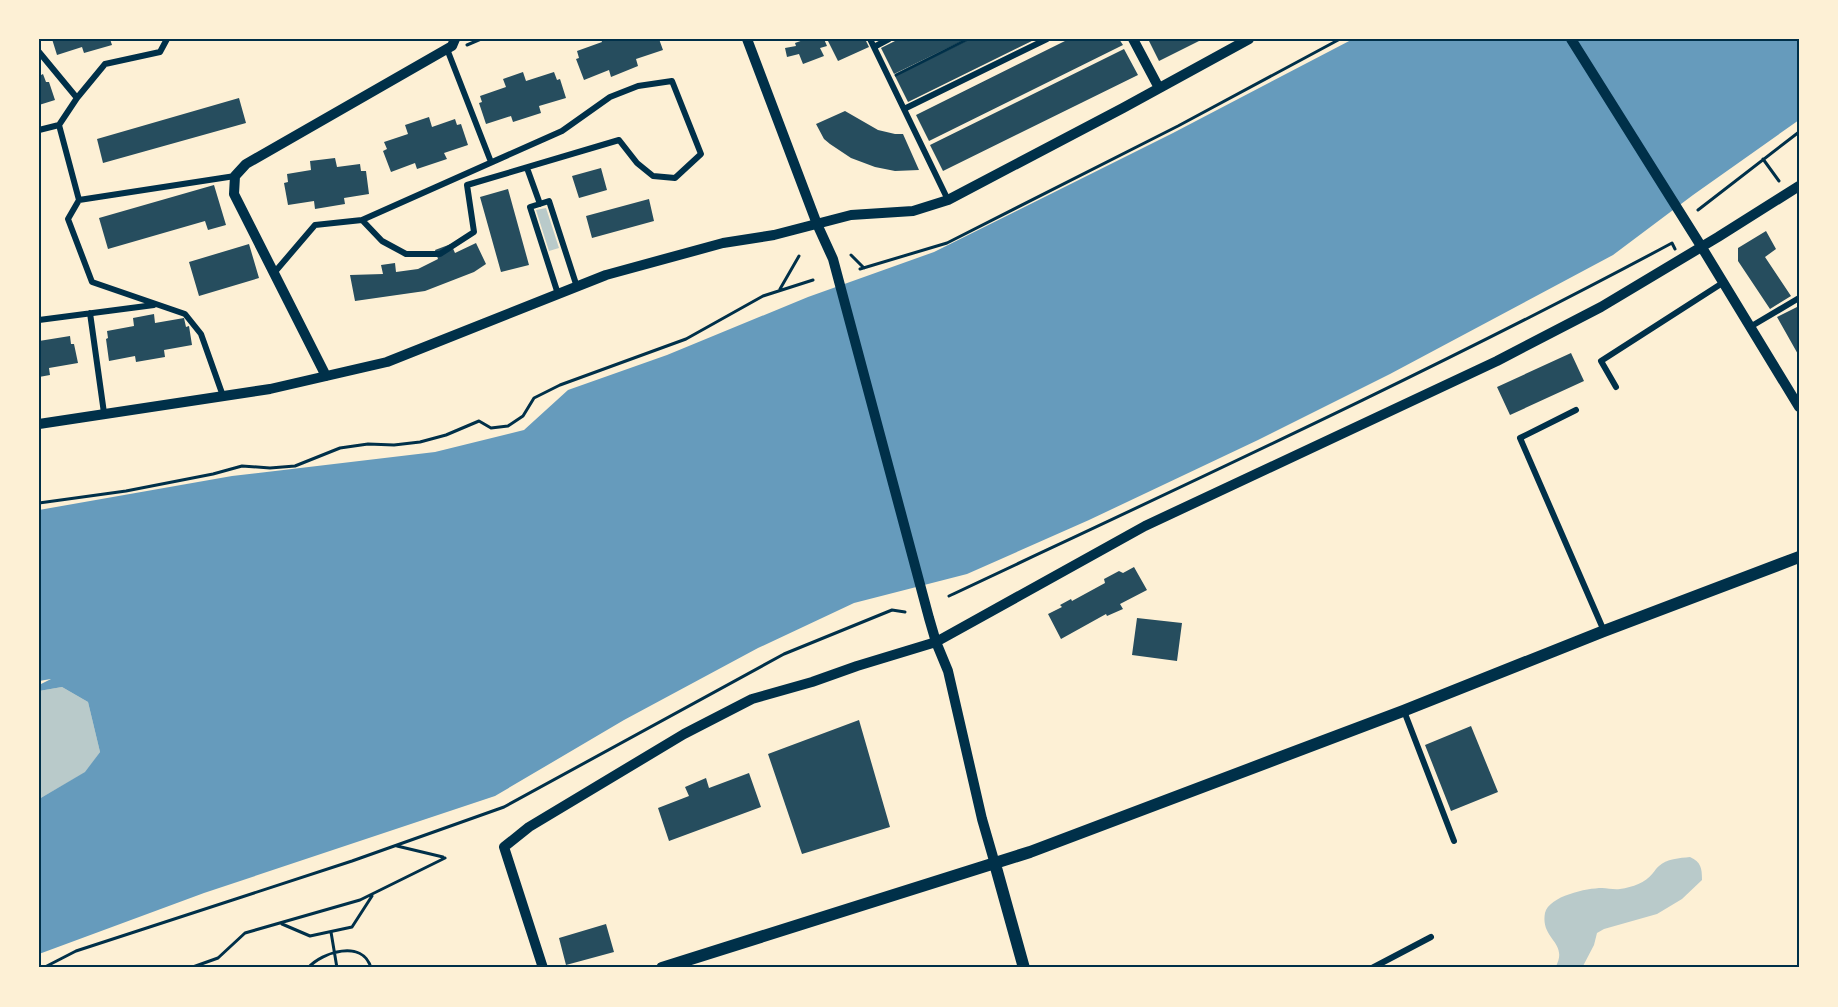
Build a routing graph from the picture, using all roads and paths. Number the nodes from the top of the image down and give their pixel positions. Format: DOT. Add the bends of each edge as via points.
graph roads {
  1 [pos="167,39"];
  2 [pos="454,39"];
  3 [pos="481,39"];
  4 [pos="747,39"];
  5 [pos="870,39"];
  6 [pos="889,39"];
  7 [pos="968,39"];
  8 [pos="1047,39"];
  9 [pos="1133,39"];
  10 [pos="1340,39"];
  11 [pos="1570,39"];
  12 [pos="1246,40"];
  13 [pos="467,45"];
  14 [pos="874,47"];
  15 [pos="447,49"];
  16 [pos="39,52"];
  17 [pos="889,78"];
  18 [pos="1159,88"];
  19 [pos="77,98"];
  20 [pos="904,109"];
  21 [pos="59,125"];
  22 [pos="39,130"];
  23 [pos="1799,132"];
  24 [pos="1763,159"];
  25 [pos="491,162"];
  26 [pos="527,168"];
  27 [pos="235,176"];
  28 [pos="1779,181"];
  29 [pos="1799,186"];
  30 [pos="79,200"];
  31 [pos="948,200"];
  32 [pos="540,204"];
  33 [pos="1698,210"];
  34 [pos="362,220"];
  35 [pos="817,225"];
  36 [pos="1701,246"];
  37 [pos="1676,250"];
  38 [pos="851,255"];
  39 [pos="800,256"];
  40 [pos="274,273"];
  41 [pos="813,280"];
  42 [pos="1724,282"];
  43 [pos="577,287"];
  44 [pos="779,291"];
  45 [pos="558,294"];
  46 [pos="1799,298"];
  47 [pos="156,304"];
  48 [pos="90,314"];
  49 [pos="39,320"];
  50 [pos="1750,327"];
  51 [pos="326,376"];
  52 [pos="1616,387"];
  53 [pos="223,396"];
  54 [pos="1799,407"];
  55 [pos="1576,410"];
  56 [pos="104,414"];
  57 [pos="39,424"];
  58 [pos="39,503"];
  59 [pos="1799,557"];
  60 [pos="949,596"];
  61 [pos="904,612"];
  62 [pos="1604,631"];
  63 [pos="936,642"];
  64 [pos="1403,711"];
  65 [pos="1454,841"];
  66 [pos="395,846"];
  67 [pos="995,864"];
  68 [pos="373,894"];
  69 [pos="281,923"];
  70 [pos="331,932"];
  71 [pos="1431,938"];
  72 [pos="334,952"];
  73 [pos="203,963"];
  74 [pos="43,968"];
  75 [pos="190,968"];
  76 [pos="207,968"];
  77 [pos="308,968"];
  78 [pos="337,968"];
  79 [pos="371,968"];
  80 [pos="543,968"];
  81 [pos="662,968"];
  82 [pos="1024,968"];
  83 [pos="1372,968"];
  1 -- 19 [label="street" via="160,52 105,64"];
  2 -- 15 [label="street"];
  3 -- 13 [label="path"];
  4 -- 35 [label="street"];
  5 -- 14 [label="street"];
  6 -- 14 [label="street"];
  7 -- 17 [label="path"];
  8 -- 20 [label="street"];
  9 -- 18 [label="street"];
  10 -- 38 [label="path" via="946,243 862,269"];
  11 -- 36 [label="street"];
  12 -- 18 [label="street"];
  14 -- 17 [label="street"];
  15 -- 25 [label="street"];
  15 -- 27 [label="street" via="246,164"];
  16 -- 19 [label="street"];
  17 -- 20 [label="street"];
  18 -- 31 [label="street"];
  19 -- 21 [label="street"];
  20 -- 31 [label="street"];
  21 -- 22 [label="street"];
  21 -- 30 [label="street"];
  23 -- 24 [label="path"];
  24 -- 28 [label="path"];
  24 -- 33 [label="path"];
  25 -- 26 [label="street" via="562,131 610,97 639,86 672,81 701,154 675,178 653,176 619,140"];
  25 -- 34 [label="street"];
  26 -- 32 [label="street"];
  26 -- 34 [label="street" via="467,185 474,232 440,254 406,254 381,241"];
  27 -- 30 [label="street"];
  27 -- 40 [label="street" via="234,194"];
  29 -- 36 [label="street"];
  30 -- 47 [label="street" via="68,219 92,282"];
  31 -- 35 [label="street" via="913,211 851,215"];
  32 -- 43 [label="street" via="549,201"];
  32 -- 45 [label="street" via="530,207"];
  34 -- 40 [label="street" via="315,225"];
  35 -- 43 [label="street" via="723,243 606,275"];
  35 -- 63 [label="street" via="833,259"];
  36 -- 42 [label="street"];
  36 -- 63 [label="street" via="1560,329 1145,526"];
  37 -- 60 [label="path" via="1672,243 1534,316"];
  39 -- 44 [label="path"];
  40 -- 51 [label="street"];
  41 -- 44 [label="path"];
  42 -- 50 [label="street"];
  42 -- 52 [label="street" via="1601,361"];
  43 -- 45 [label="street"];
  44 -- 58 [label="path" via="686,339 551,389 534,398 523,416 508,426 491,428 479,421 420,442 340,448 295,466 242,466 126,491"];
  45 -- 51 [label="street" via="387,362"];
  46 -- 50 [label="street"];
  47 -- 48 [label="street"];
  47 -- 53 [label="street" via="185,314 201,334"];
  48 -- 49 [label="street"];
  48 -- 56 [label="street"];
  50 -- 54 [label="street"];
  51 -- 53 [label="street"];
  53 -- 56 [label="street"];
  55 -- 62 [label="street" via="1520,438"];
  56 -- 57 [label="street"];
  59 -- 62 [label="main road"];
  61 -- 66 [label="path" via="892,610 784,654 504,807"];
  62 -- 64 [label="main road"];
  63 -- 67 [label="street" via="948,671"];
  63 -- 80 [label="street" via="752,699 684,734 529,827 504,847"];
  64 -- 65 [label="street"];
  64 -- 67 [label="main road"];
  66 -- 68 [label="path" via="445,858"];
  66 -- 74 [label="path" via="76,951"];
  67 -- 81 [label="main road"];
  67 -- 82 [label="main road"];
  68 -- 69 [label="path"];
  68 -- 70 [label="path" via="352,927"];
  69 -- 70 [label="path" via="310,936"];
  69 -- 73 [label="path" via="244,933 218,958"];
  70 -- 72 [label="path"];
  71 -- 83 [label="street"];
  72 -- 77 [label="path"];
  72 -- 78 [label="path"];
  72 -- 79 [label="path" via="357,953 369,961"];
  73 -- 75 [label="path"];
  73 -- 76 [label="path"];
}
